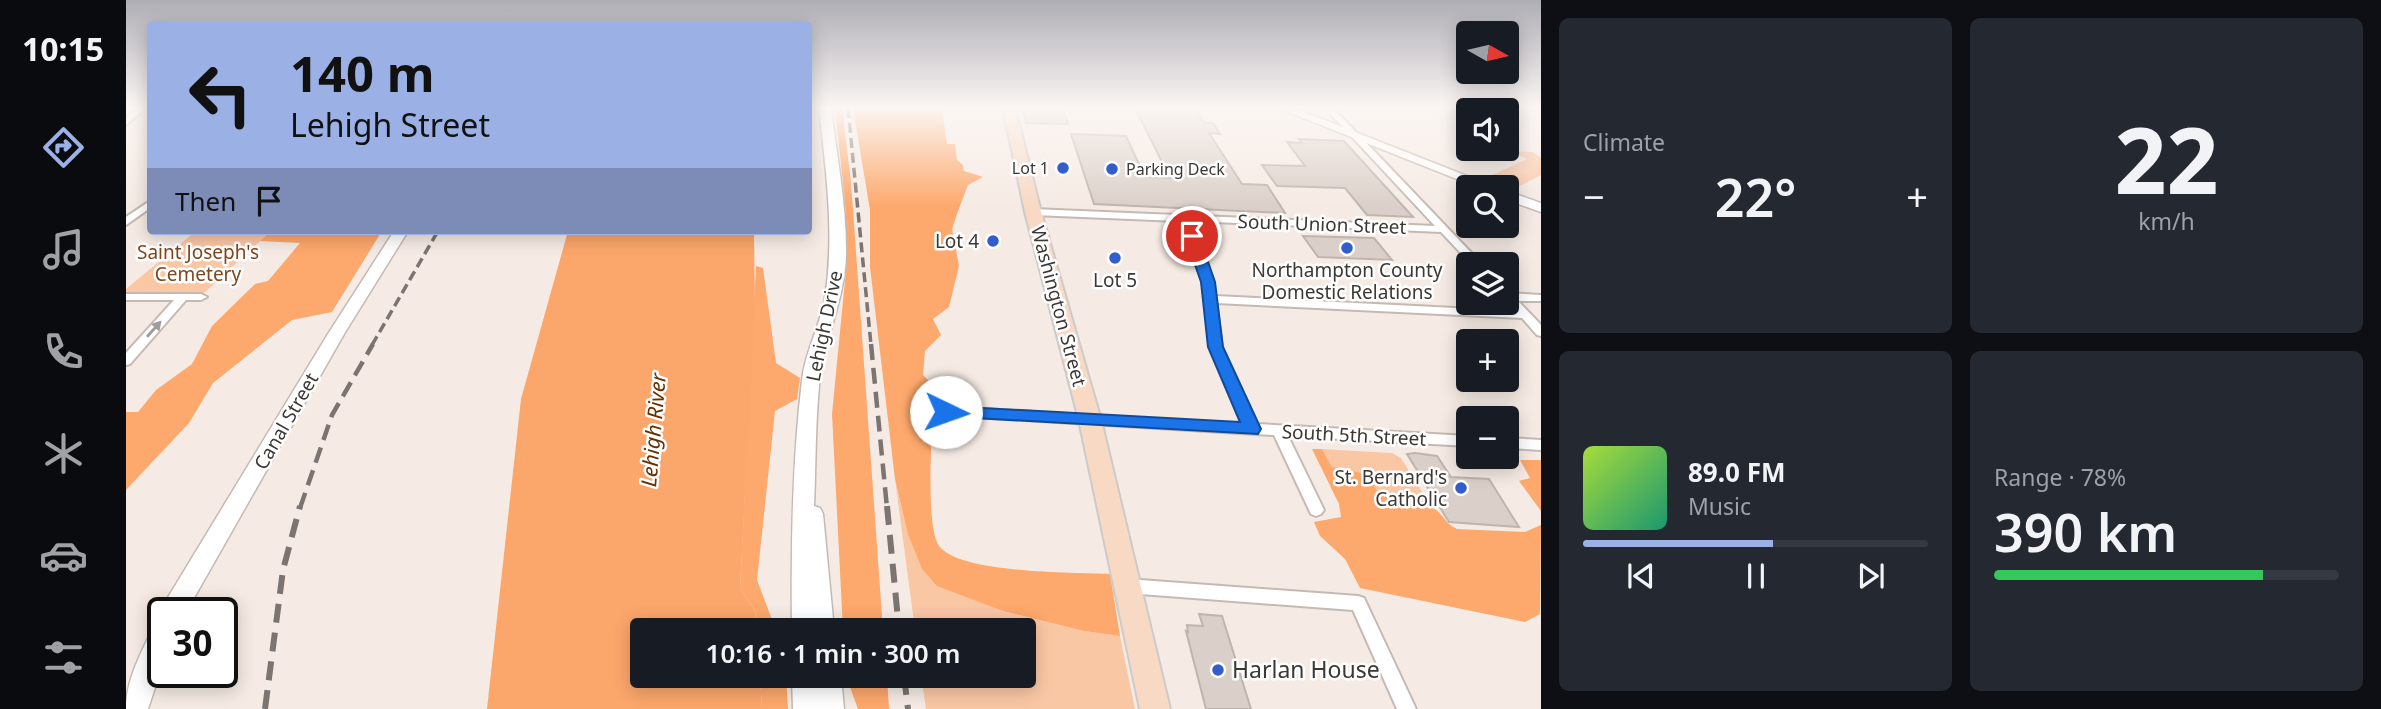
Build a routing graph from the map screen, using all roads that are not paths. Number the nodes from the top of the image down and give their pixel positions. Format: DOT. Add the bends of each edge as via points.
graph roads {
  1 [pos="829,141"];
  2 [pos="1017,141"];
  3 [pos="1361,141"];
  4 [pos="1371,141"];
  5 [pos="1457,175"];
  6 [pos="1519,200"];
  7 [pos="147,206"];
  8 [pos="1541,208"];
  9 [pos="1033,212"];
  10 [pos="1183,218"];
  11 [pos="126,222"];
  12 [pos="1443,229"];
  13 [pos="398,235"];
  14 [pos="1465,252"];
  15 [pos="126,297"];
  16 [pos="201,297"];
  17 [pos="1519,297"];
  18 [pos="182,298"];
  19 [pos="1541,298"];
  20 [pos="1210,299"];
  21 [pos="1519,309"];
  22 [pos="1524,315"];
  23 [pos="1541,332"];
  24 [pos="126,361"];
  25 [pos="946,412"];
  26 [pos="1090,420"];
  27 [pos="1252,429"];
  28 [pos="1279,431"];
  29 [pos="1456,440"];
  30 [pos="1519,444"];
  31 [pos="1541,445"];
  32 [pos="808,462"];
  33 [pos="1316,510"];
  34 [pos="1127,586"];
  35 [pos="182,597"];
  36 [pos="804,618"];
  37 [pos="821,618"];
  38 [pos="147,670"];
  39 [pos="806,688"];
  40 [pos="829,688"];
  41 [pos="135,709"];
  42 [pos="806,709"];
  43 [pos="831,709"];
  44 [pos="1155,709"];
  45 [pos="1407,709"];
  1 -- 32 [label="street, Lehigh Drive" via="838,259 832,303 811,380"];
  2 -- 9 [label="main road, Washington Street"];
  3 -- 12 [label="street"];
  4 -- 5 [label="street"];
  6 -- 8 [label="street"];
  7 -- 11 [label="street"];
  9 -- 10 [label="street, South Union Street"];
  9 -- 26 [label="main road, Washington Street"];
  10 -- 12 [label="street, South Union Street"];
  10 -- 20 [label="street" via="1200,255"];
  12 -- 14 [label="street"];
  13 -- 35 [label="street, Canal Street"];
  15 -- 18 [label="street"];
  16 -- 18 [label="street"];
  17 -- 19 [label="street"];
  24 -- 18 [label="street, one-way"];
  20 -- 22 [label="street"];
  20 -- 27 [label="street" via="1216,347"];
  21 -- 22 [label="street"];
  22 -- 23 [label="street"];
  25 -- 26 [label="street, South 5th Street"];
  26 -- 27 [label="street, South 5th Street"];
  26 -- 34 [label="main road, Washington Street"];
  27 -- 28 [label="street, South 5th Street"];
  28 -- 29 [label="street, South 5th Street"];
  28 -- 33 [label="street"];
  30 -- 31 [label="street"];
  32 -- 36 [label="street, Lehigh Drive" via="802,535"];
  32 -- 37 [label="street, Lehigh Drive"];
  34 -- 44 [label="main road, Washington Street"];
  34 -- 45 [label="street" via="1358,603"];
  38 -- 41 [label="street"];
  39 -- 42 [label="street"];
  40 -- 43 [label="street"];
}
